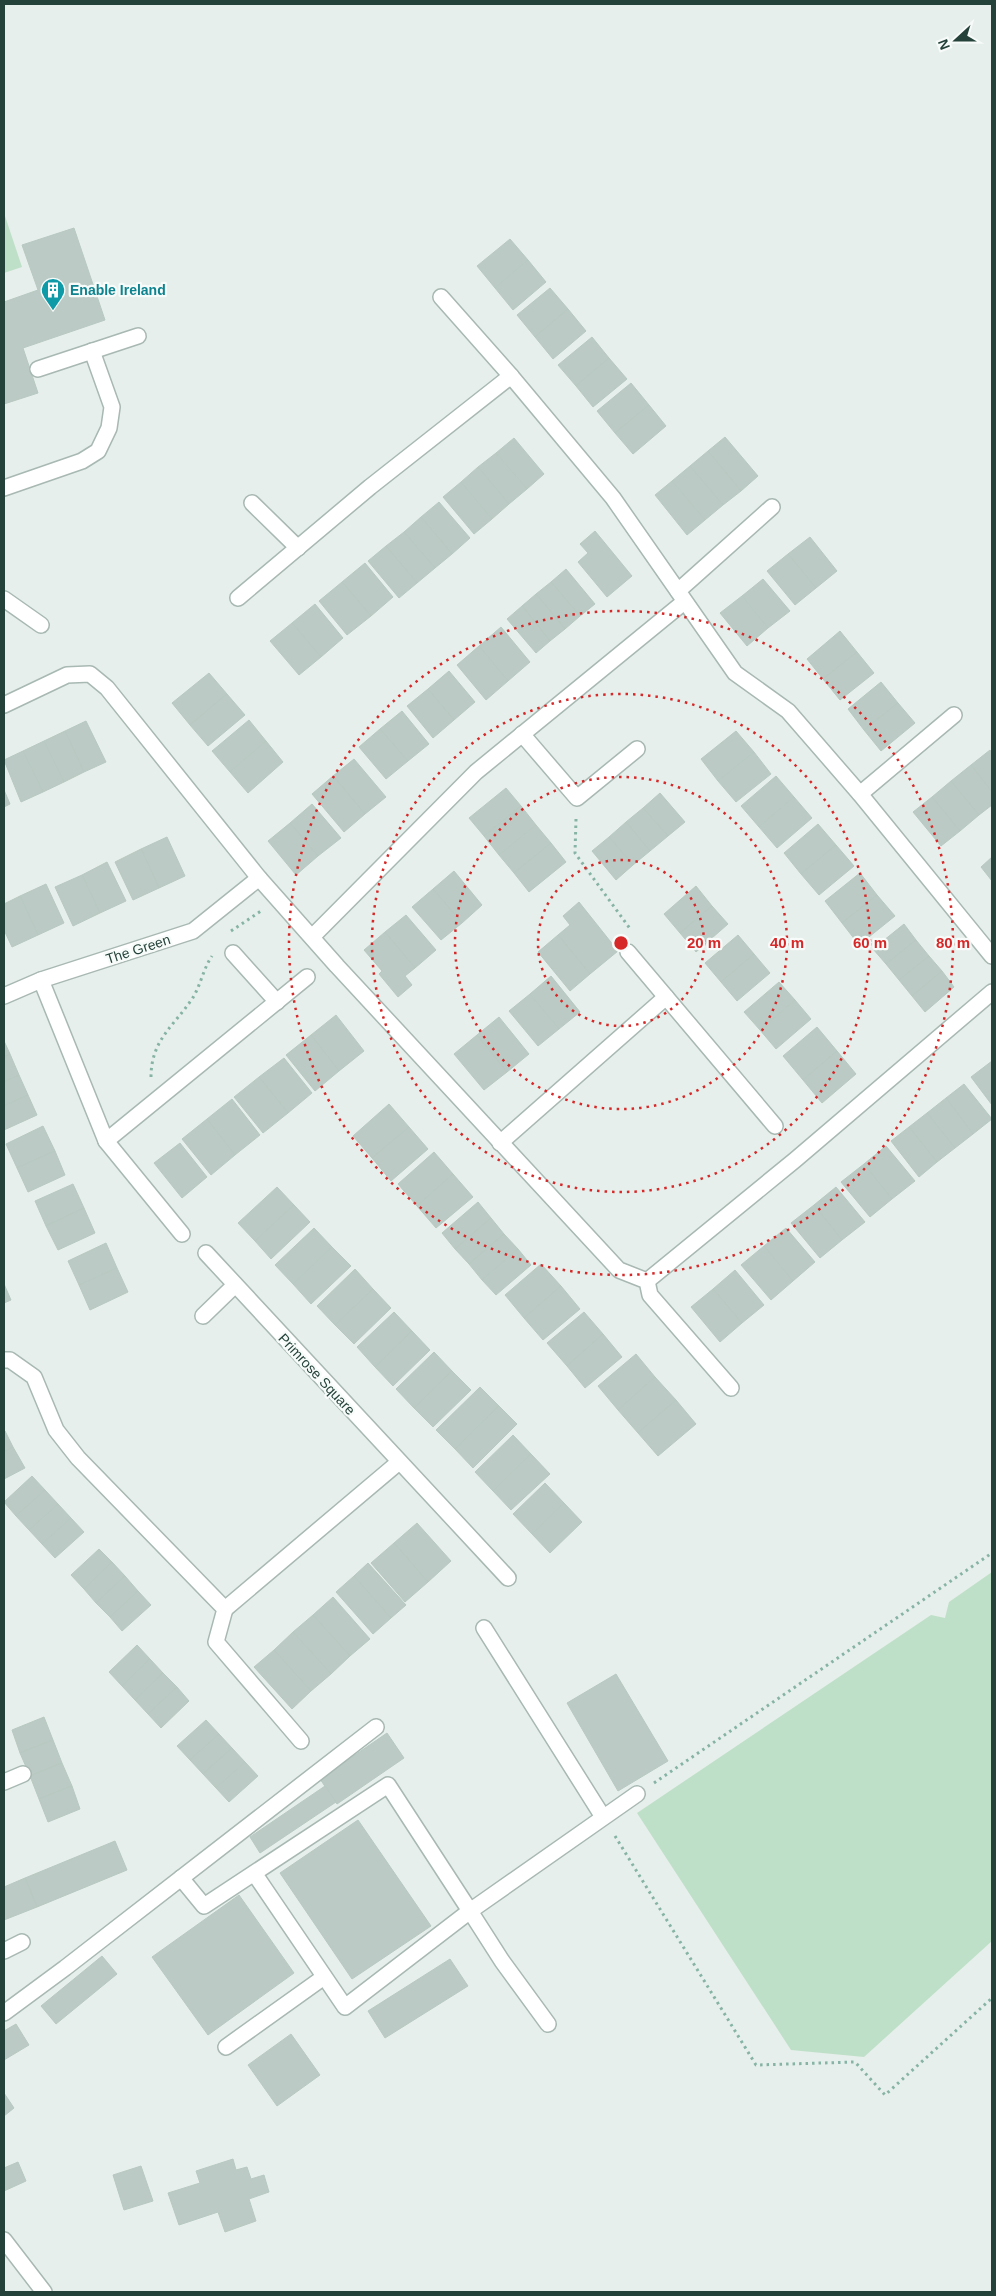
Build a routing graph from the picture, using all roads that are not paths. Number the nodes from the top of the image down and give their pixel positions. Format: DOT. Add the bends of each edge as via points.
graph roads {
  1 [pos="441,297"];
  2 [pos="138,336"];
  3 [pos="92,351"];
  4 [pos="38,369"];
  5 [pos="511,376"];
  6 [pos="4,488"];
  7 [pos="252,503"];
  8 [pos="772,507"];
  9 [pos="298,548"];
  10 [pos="681,596"];
  11 [pos="238,598"];
  12 [pos="4,599"];
  13 [pos="41,625"];
  14 [pos="4,705"];
  15 [pos="954,715"];
  16 [pos="522,734"];
  17 [pos="637,749"];
  18 [pos="860,794"];
  19 [pos="259,878"];
  20 [pos="312,937"];
  21 [pos="628,952"];
  22 [pos="233,953"];
  23 [pos="992,956"];
  24 [pos="306,977"];
  25 [pos="41,980"];
  26 [pos="992,992"];
  27 [pos="4,996"];
  28 [pos="666,997"];
  29 [pos="276,1002"];
  30 [pos="775,1126"];
  31 [pos="106,1141"];
  32 [pos="500,1143"];
  33 [pos="182,1234"];
  34 [pos="206,1253"];
  35 [pos="647,1281"];
  36 [pos="235,1285"];
  37 [pos="203,1316"];
  38 [pos="4,1360"];
  39 [pos="731,1388"];
  40 [pos="398,1462"];
  41 [pos="508,1578"];
  42 [pos="225,1609"];
  43 [pos="484,1628"];
  44 [pos="376,1727"];
  45 [pos="302,1741"];
  46 [pos="23,1774"];
  47 [pos="4,1782"];
  48 [pos="637,1794"];
  49 [pos="603,1817"];
  50 [pos="254,1874"];
  51 [pos="181,1878"];
  52 [pos="470,1911"];
  53 [pos="22,1942"];
  54 [pos="4,1951"];
  55 [pos="324,1977"];
  56 [pos="4,2013"];
  57 [pos="548,2024"];
  58 [pos="226,2047"];
  59 [pos="4,2240"];
  60 [pos="44,2292"];
  1 -- 5 [label="street"];
  2 -- 3 [label="street"];
  3 -- 4 [label="street"];
  3 -- 6 [label="street" via="112,407 109,428 98,451 82,461"];
  5 -- 9 [label="street"];
  5 -- 10 [label="street" via="613,498"];
  7 -- 9 [label="street"];
  8 -- 10 [label="street"];
  9 -- 11 [label="street"];
  10 -- 16 [label="street"];
  10 -- 18 [label="street" via="734,673 788,711"];
  12 -- 13 [label="street"];
  14 -- 19 [label="street" via="67,675 90,674 107,688"];
  15 -- 18 [label="street"];
  16 -- 17 [label="street" via="577,798"];
  16 -- 20 [label="street" via="476,772"];
  18 -- 23 [label="street"];
  19 -- 20 [label="street"];
  19 -- 25 [label="street, The Green" via="193,932"];
  20 -- 32 [label="street"];
  21 -- 28 [label="street"];
  22 -- 29 [label="street"];
  24 -- 29 [label="street"];
  25 -- 27 [label="street, The Green"];
  25 -- 31 [label="street"];
  26 -- 35 [label="street"];
  28 -- 30 [label="street"];
  28 -- 32 [label="street"];
  29 -- 31 [label="street"];
  31 -- 33 [label="street"];
  32 -- 35 [label="street" via="619,1270"];
  34 -- 36 [label="street, Primrose Square"];
  35 -- 39 [label="street" via="650,1295"];
  36 -- 37 [label="street"];
  36 -- 40 [label="street, Primrose Square"];
  38 -- 42 [label="street" via="10,1360 34,1377 56,1430 78,1458"];
  40 -- 41 [label="street, Primrose Square"];
  40 -- 42 [label="street"];
  42 -- 45 [label="street" via="216,1642"];
  43 -- 49 [label="street"];
  44 -- 51 [label="street"];
  46 -- 47 [label="street"];
  48 -- 49 [label="street"];
  49 -- 52 [label="street"];
  50 -- 51 [label="street" via="204,1906"];
  50 -- 52 [label="street" via="388,1785"];
  50 -- 55 [label="street"];
  51 -- 56 [label="street"];
  52 -- 55 [label="street" via="345,2007"];
  52 -- 57 [label="street" via="502,1962"];
  53 -- 54 [label="street"];
  55 -- 58 [label="street"];
  59 -- 60 [label="street"];
}
